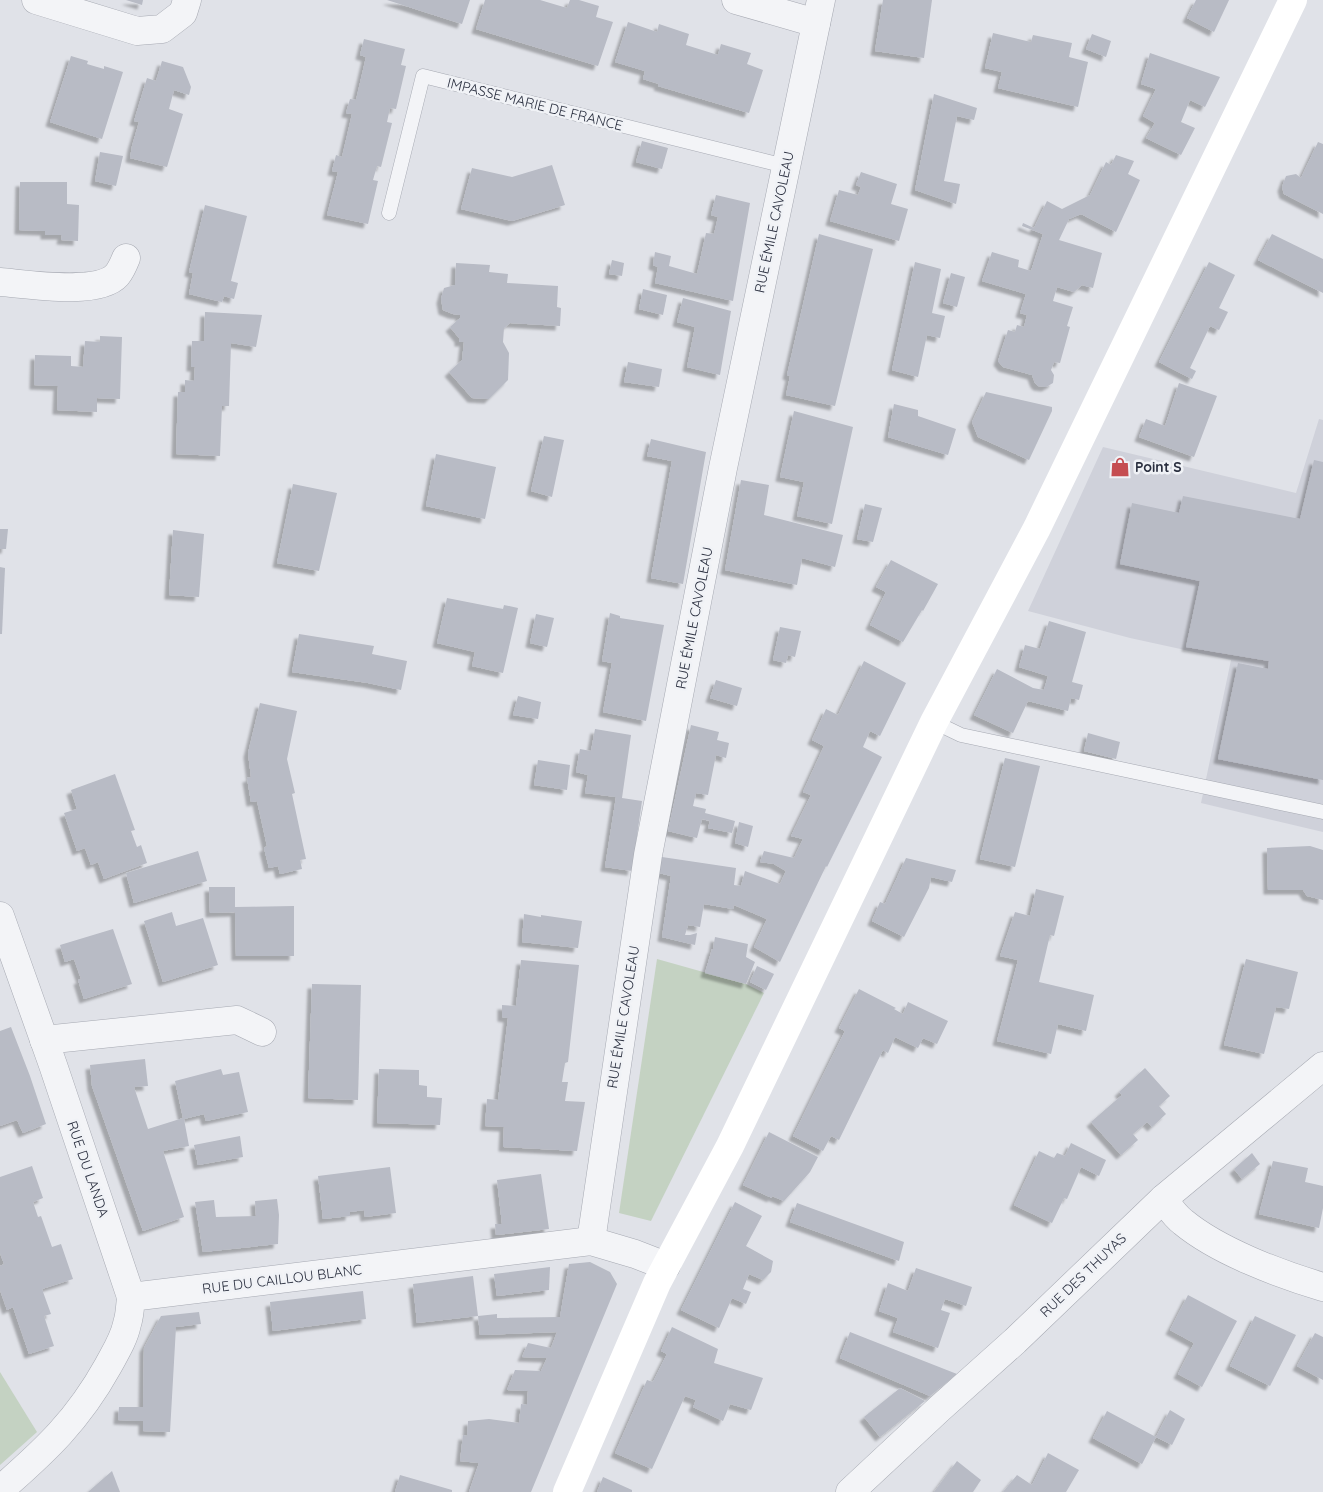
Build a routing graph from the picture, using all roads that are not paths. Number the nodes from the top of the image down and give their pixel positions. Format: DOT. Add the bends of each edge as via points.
graph roads {
  1 [pos="36,0"];
  2 [pos="187,0"];
  3 [pos="736,0"];
  4 [pos="1293,0"];
  5 [pos="818,12"];
  6 [pos="785,166"];
  7 [pos="389,214"];
  8 [pos="126,258"];
  9 [pos="0,282"];
  10 [pos="934,722"];
  11 [pos="1323,812"];
  12 [pos="0,916"];
  13 [pos="262,1032"];
  14 [pos="44,1040"];
  15 [pos="1323,1066"];
  16 [pos="1163,1199"];
  17 [pos="591,1241"];
  18 [pos="666,1266"];
  19 [pos="1323,1288"];
  20 [pos="131,1297"];
  21 [pos="0,1490"];
  22 [pos="567,1492"];
  23 [pos="850,1492"];
  1 -- 2 [label="street" via="137,32 162,29 183,13"];
  3 -- 5 [label="street"];
  4 -- 10 [label="street" via="1037,528"];
  5 -- 6 [label="street, RUE ÉMILE CAVOLEAU"];
  6 -- 7 [label="lane, IMPASSE MARIE DE FRANCE" via="423,76"];
  6 -- 17 [label="street, RUE ÉMILE CAVOLEAU" via="648,855"];
  8 -- 9 [label="street" via="117,275 102,285 82,288"];
  10 -- 11 [label="lane" via="961,735"];
  10 -- 18 [label="street" via="730,1146"];
  12 -- 14 [label="street, RUE DU LANDA"];
  13 -- 14 [label="street" via="237,1020"];
  14 -- 20 [label="street, RUE DU LANDA"];
  15 -- 16 [label="street, RUE DES THUYAS"];
  16 -- 19 [label="street" via="1182,1221 1239,1256"];
  16 -- 23 [label="street, RUE DES THUYAS" via="1015,1341"];
  17 -- 18 [label="street, RUE DU CAILLOU BLANC"];
  17 -- 20 [label="street, RUE DU CAILLOU BLANC"];
  18 -- 22 [label="street"];
  20 -- 21 [label="street" via="122,1339 94,1390 71,1423"];
}
